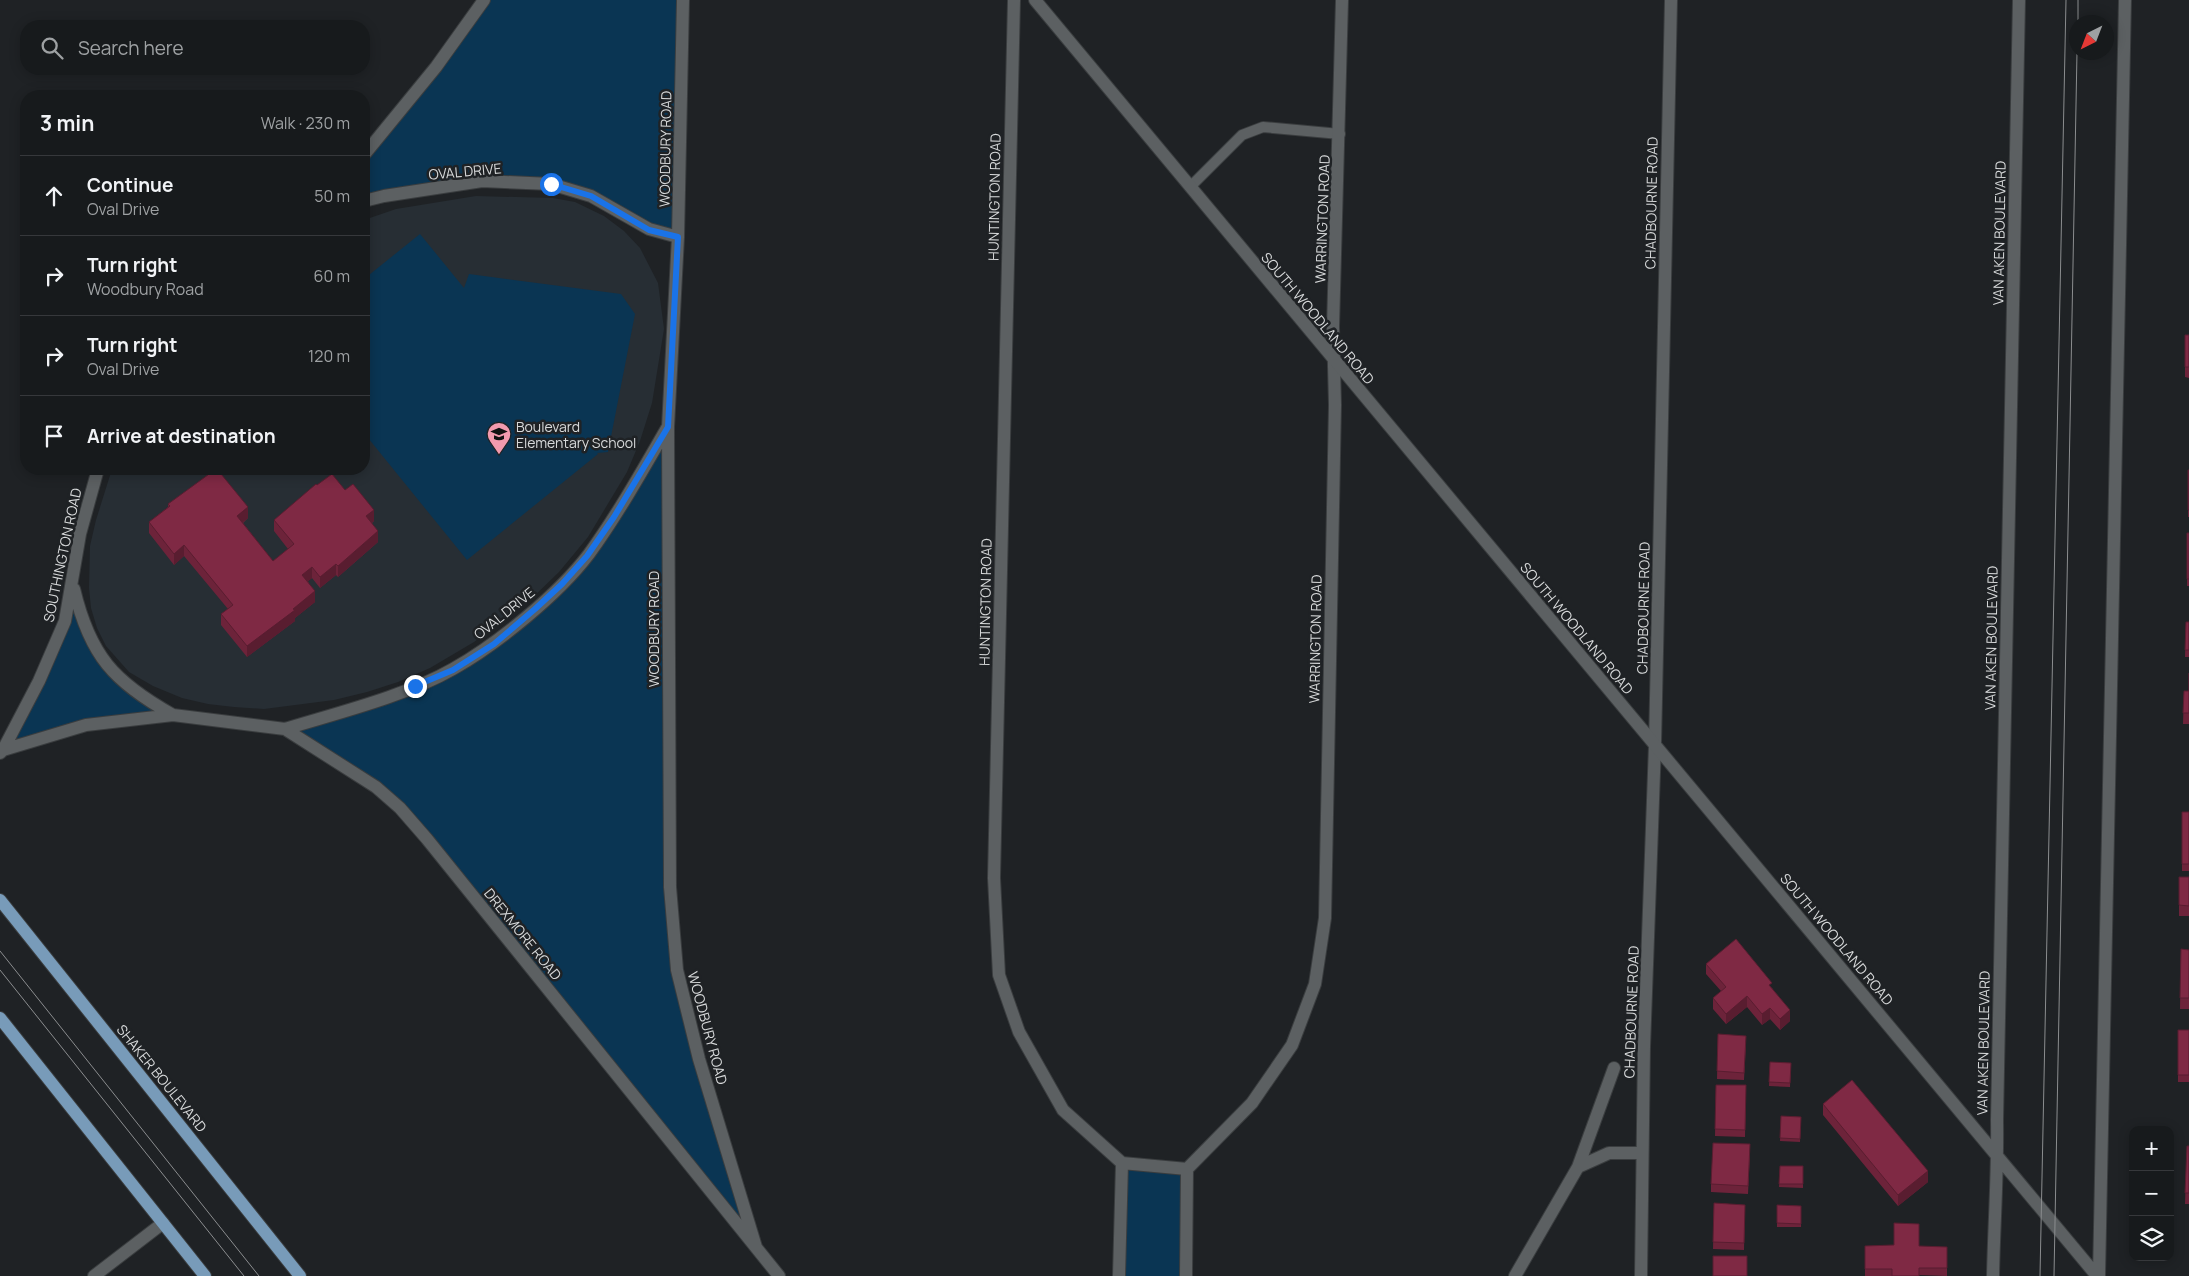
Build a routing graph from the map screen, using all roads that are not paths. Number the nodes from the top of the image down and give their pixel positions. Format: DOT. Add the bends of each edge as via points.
graph roads {
  1 [pos="484,0"];
  2 [pos="683,0"];
  3 [pos="1014,0"];
  4 [pos="1035,0"];
  5 [pos="1342,0"];
  6 [pos="1670,0"];
  7 [pos="2019,0"];
  8 [pos="2125,0"];
  9 [pos="1340,134"];
  10 [pos="370,148"];
  11 [pos="1190,187"];
  12 [pos="370,200"];
  13 [pos="678,237"];
  14 [pos="1336,363"];
  15 [pos="668,427"];
  16 [pos="96,475"];
  17 [pos="73,584"];
  18 [pos="173,714"];
  19 [pos="285,729"];
  20 [pos="1655,745"];
  21 [pos="2,752"];
  22 [pos="0,900"];
  23 [pos="0,1018"];
  24 [pos="1614,1068"];
  25 [pos="1642,1153"];
  26 [pos="1998,1158"];
  27 [pos="1122,1163"];
  28 [pos="1578,1167"];
  29 [pos="1188,1169"];
  30 [pos="163,1223"];
  31 [pos="756,1247"];
  32 [pos="94,1276"];
  33 [pos="205,1276"];
  34 [pos="300,1276"];
  35 [pos="779,1276"];
  36 [pos="1119,1276"];
  37 [pos="1186,1276"];
  38 [pos="1516,1276"];
  39 [pos="1641,1276"];
  40 [pos="1993,1276"];
  41 [pos="2098,1276"];
  1 -- 10 [label="street" via="436,67"];
  2 -- 13 [label="street, WOODBURY ROAD"];
  3 -- 27 [label="street, HUNTINGTON ROAD" via="994,868 999,975 1019,1032 1063,1110"];
  4 -- 11 [label="street, SOUTH WOODLAND ROAD"];
  5 -- 9 [label="street, WARRINGTON ROAD"];
  6 -- 20 [label="street, CHADBOURNE ROAD"];
  7 -- 26 [label="street, VAN AKEN BOULEVARD"];
  8 -- 41 [label="street"];
  9 -- 11 [label="lane" via="1263,127 1253,130 1242,135"];
  9 -- 14 [label="street, WARRINGTON ROAD" via="1334,327"];
  11 -- 14 [label="street, SOUTH WOODLAND ROAD"];
  12 -- 13 [label="street, OVAL DRIVE" via="482,181 551,184 591,196 649,230"];
  13 -- 15 [label="street, WOODBURY ROAD"];
  14 -- 20 [label="street, SOUTH WOODLAND ROAD"];
  14 -- 29 [label="street, WARRINGTON ROAD" via="1324,918 1315,984 1292,1045 1252,1104"];
  15 -- 19 [label="street, OVAL DRIVE" via="587,556 535,609 494,644 453,670 415,686"];
  15 -- 31 [label="street, WOODBURY ROAD" via="670,887 677,970 699,1059"];
  16 -- 17 [label="street, SOUTHINGTON ROAD" via="80,534"];
  17 -- 18 [label="street, DREXMORE ROAD" via="88,636 108,667 132,689"];
  17 -- 21 [label="street, SOUTHINGTON ROAD" via="65,621 39,681"];
  18 -- 19 [label="street, DREXMORE ROAD"];
  18 -- 21 [label="street, DREXMORE ROAD" via="86,725"];
  19 -- 31 [label="street, DREXMORE ROAD" via="349,768 400,808"];
  20 -- 25 [label="street, CHADBOURNE ROAD"];
  20 -- 26 [label="street, SOUTH WOODLAND ROAD"];
  22 -- 34 [label="main road, SHAKER BOULEVARD"];
  23 -- 30 [label="main road"];
  24 -- 28 [label="street"];
  25 -- 28 [label="street" via="1609,1153"];
  25 -- 39 [label="street, CHADBOURNE ROAD"];
  26 -- 40 [label="street, VAN AKEN BOULEVARD"];
  26 -- 41 [label="street, SOUTH WOODLAND ROAD"];
  27 -- 29 [label="street"];
  27 -- 36 [label="street"];
  28 -- 38 [label="street"];
  29 -- 37 [label="street"];
  30 -- 32 [label="street"];
  30 -- 33 [label="main road"];
  31 -- 35 [label="street, DREXMORE ROAD"];
}
